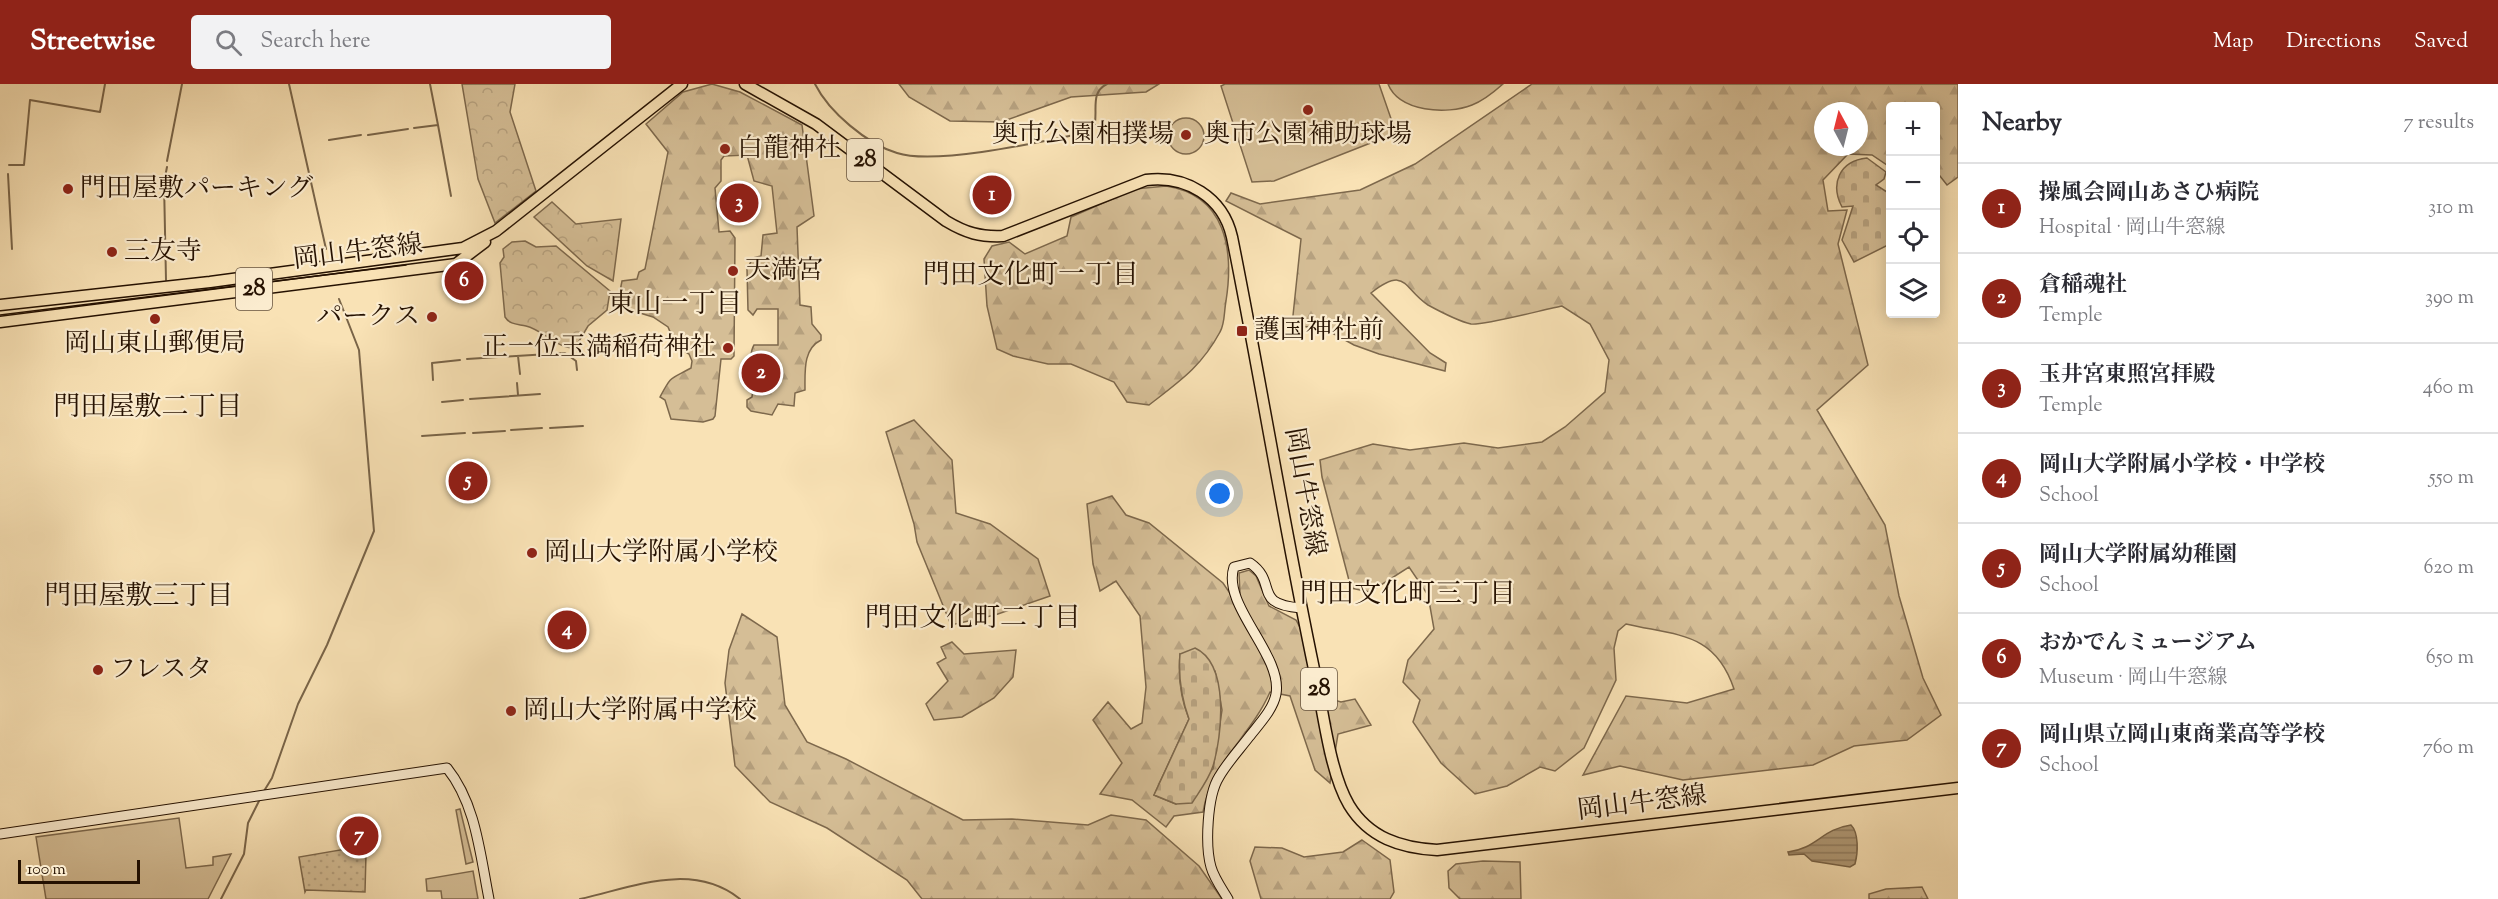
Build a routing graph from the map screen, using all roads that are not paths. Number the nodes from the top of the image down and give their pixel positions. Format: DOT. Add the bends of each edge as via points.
graph roads {
  1 [pos="682,84"];
  2 [pos="745,84"];
  3 [pos="495,231"];
  4 [pos="0,305"];
  5 [pos="0,322"];
  6 [pos="1301,608"];
  7 [pos="1958,788"];
  8 [pos="0,834"];
  9 [pos="489,899"];
  10 [pos="1228,899"];
  1 -- 3 [label="main road, 岡山牛窓線 / 28"];
  2 -- 6 [label="main road, 岡山牛窓線 / 28" via="816,124 969,234 1003,236 1146,180 1161,178 1194,186 1212,200 1231,231"];
  3 -- 4 [label="main road, 岡山牛窓線 / 28" via="474,244 451,250"];
  3 -- 5 [label="main road, 岡山牛窓線 / 28" via="469,257 456,264"];
  6 -- 7 [label="main road, 岡山牛窓線 / 28" via="1340,786 1361,821 1395,844 1437,850"];
  6 -- 10 [label="street" via="1273,602 1261,570 1250,563 1234,567 1230,583 1265,653 1276,693 1270,709 1218,778 1213,792 1209,859"];
  8 -- 9 [label="street" via="447,768 468,802"];
}
